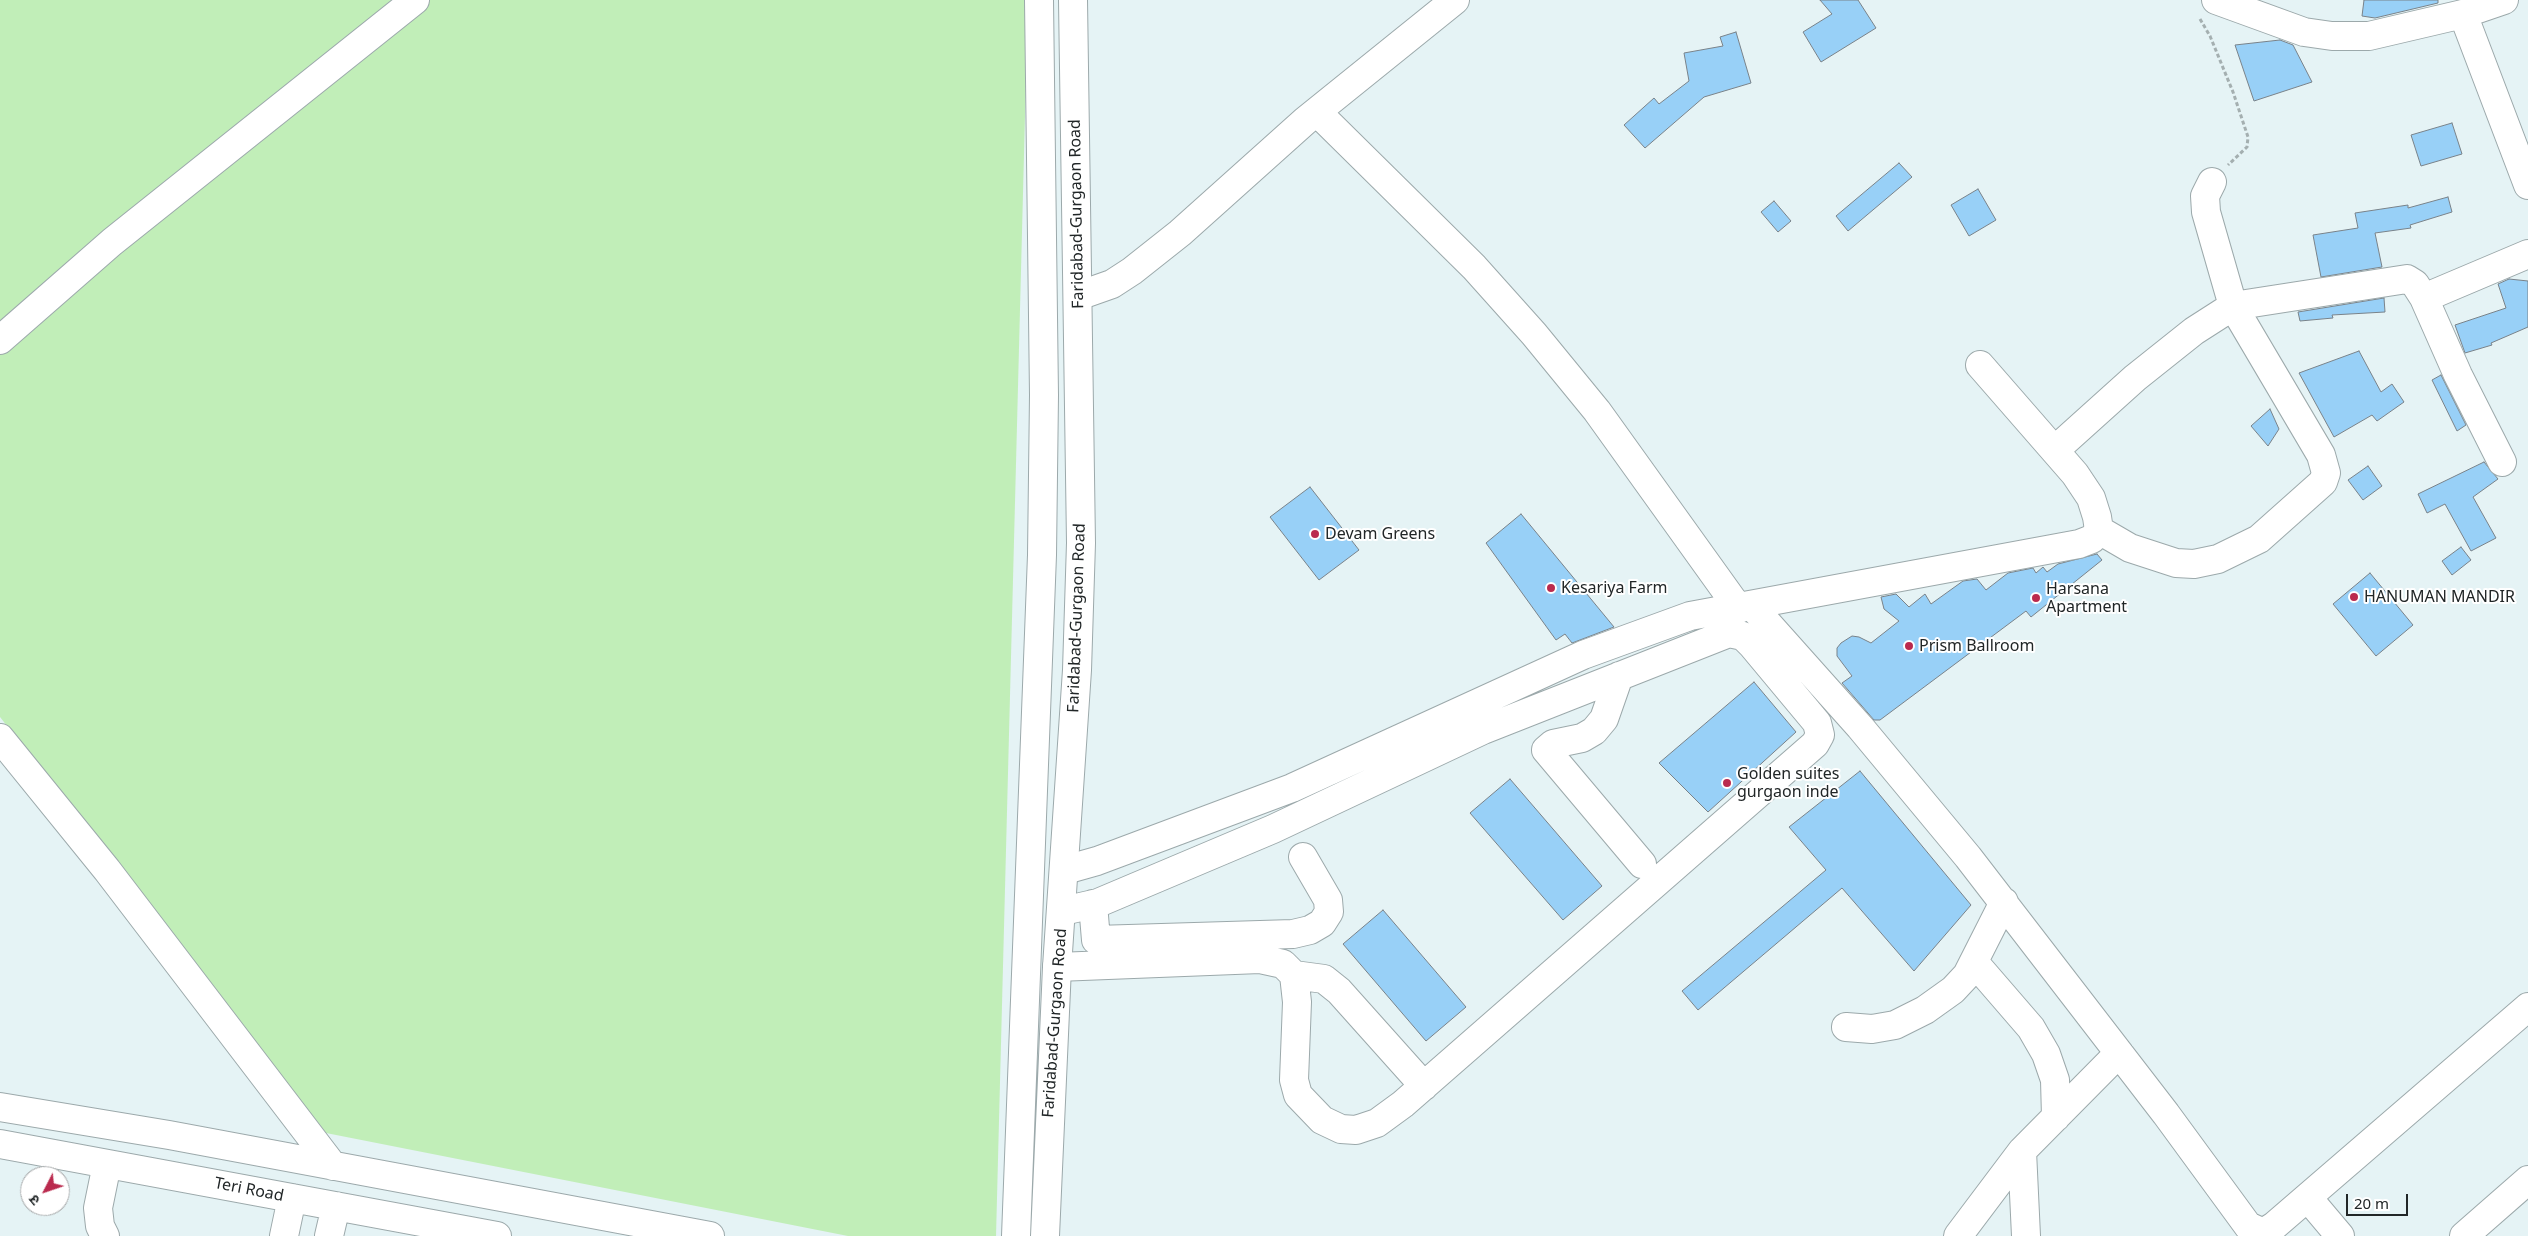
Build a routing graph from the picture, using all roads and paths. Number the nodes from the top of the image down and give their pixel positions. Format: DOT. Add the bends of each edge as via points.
graph roads {
  1 [pos="415,0"];
  2 [pos="1039,0"];
  3 [pos="1073,0"];
  4 [pos="1455,0"];
  5 [pos="2216,0"];
  6 [pos="2504,0"];
  7 [pos="2464,14"];
  8 [pos="2210,36"];
  9 [pos="1317,112"];
  10 [pos="2212,182"];
  11 [pos="2528,186"];
  12 [pos="2528,254"];
  13 [pos="1078,296"];
  14 [pos="2424,298"];
  15 [pos="2233,306"];
  16 [pos="0,340"];
  17 [pos="1980,365"];
  18 [pos="2055,450"];
  19 [pos="2502,462"];
  20 [pos="2099,530"];
  21 [pos="1745,607"];
  22 [pos="1618,676"];
  23 [pos="0,738"];
  24 [pos="1303,857"];
  25 [pos="1642,864"];
  26 [pos="1065,870"];
  27 [pos="2004,902"];
  28 [pos="1093,904"];
  29 [pos="1063,911"];
  30 [pos="1974,962"];
  31 [pos="1057,967"];
  32 [pos="1294,976"];
  33 [pos="2528,1007"];
  34 [pos="1846,1027"];
  35 [pos="2119,1054"];
  36 [pos="1424,1086"];
  37 [pos="0,1107"];
  38 [pos="2056,1117"];
  39 [pos="0,1144"];
  40 [pos="2022,1151"];
  41 [pos="107,1164"];
  42 [pos="333,1166"];
  43 [pos="2528,1180"];
  44 [pos="292,1198"];
  45 [pos="2308,1198"];
  46 [pos="336,1206"];
  47 [pos="105,1236"];
  48 [pos="284,1236"];
  49 [pos="329,1236"];
  50 [pos="497,1236"];
  51 [pos="710,1236"];
  52 [pos="1016,1236"];
  53 [pos="1045,1236"];
  54 [pos="1958,1236"];
  55 [pos="2026,1236"];
  56 [pos="2340,1236"];
  57 [pos="2464,1236"];
  1 -- 16 [label="street" via="112,242"];
  2 -- 52 [label="street, Faridabad-Gurgaon Road" via="1044,395 1042,555"];
  3 -- 13 [label="street, Faridabad-Gurgaon Road"];
  4 -- 9 [label="street"];
  5 -- 7 [label="street" via="2304,32 2332,36 2369,36"];
  6 -- 7 [label="street"];
  7 -- 11 [label="street"];
  8 -- 10 [label="path" via="2248,137 2247,147"];
  9 -- 13 [label="street" via="1132,271 1112,284"];
  9 -- 21 [label="street" via="1474,267 1534,334"];
  10 -- 15 [label="street" via="2206,196 2206,212"];
  12 -- 14 [label="street"];
  13 -- 26 [label="street, Faridabad-Gurgaon Road" via="1081,543"];
  14 -- 15 [label="street" via="2415,284 2406,279"];
  14 -- 19 [label="street" via="2454,367"];
  15 -- 18 [label="street" via="2194,331 2135,378"];
  15 -- 20 [label="street" via="2321,456 2326,473 2323,482 2259,538 2218,559 2194,564 2176,563 2130,548"];
  17 -- 18 [label="street"];
  18 -- 20 [label="street" via="2091,498"];
  20 -- 21 [label="street" via="2092,539 2079,544"];
  21 -- 26 [label="street" via="1690,616 1583,655 1292,788"];
  21 -- 27 [label="street" via="1860,727"];
  22 -- 25 [label="street" via="1604,719 1594,731 1582,738 1553,744 1546,750"];
  22 -- 28 [label="street" via="1483,730 1273,829"];
  22 -- 36 [label="street" via="1729,633 1743,636 1817,723 1820,735 1815,744"];
  23 -- 42 [label="street" via="107,870"];
  24 -- 28 [label="street" via="1328,900 1329,912 1322,923 1293,934 1096,940"];
  26 -- 29 [label="street, Faridabad-Gurgaon Road"];
  27 -- 30 [label="street"];
  27 -- 35 [label="street"];
  28 -- 29 [label="street"];
  29 -- 31 [label="street, Faridabad-Gurgaon Road"];
  30 -- 34 [label="street" via="1953,990 1925,1010 1895,1025 1872,1029"];
  30 -- 38 [label="street" via="2031,1028 2046,1054 2055,1080"];
  31 -- 32 [label="street" via="1266,960 1283,964"];
  31 -- 53 [label="street, Faridabad-Gurgaon Road"];
  32 -- 36 [label="street" via="1324,979 1339,991"];
  32 -- 36 [label="street" via="1297,1002 1294,1080 1298,1096 1322,1120 1341,1129 1356,1130 1377,1123"];
  33 -- 45 [label="street"];
  35 -- 38 [label="street"];
  35 -- 45 [label="street" via="2248,1226 2266,1231"];
  37 -- 42 [label="street"];
  38 -- 40 [label="street"];
  39 -- 41 [label="street, Teri Road"];
  40 -- 54 [label="street"];
  40 -- 55 [label="street"];
  41 -- 44 [label="street, Teri Road"];
  41 -- 47 [label="street" via="98,1208"];
  42 -- 51 [label="street"];
  43 -- 57 [label="street"];
  44 -- 46 [label="street, Teri Road"];
  44 -- 48 [label="street"];
  45 -- 56 [label="street"];
  46 -- 49 [label="street"];
  46 -- 50 [label="street, Teri Road"];
}
